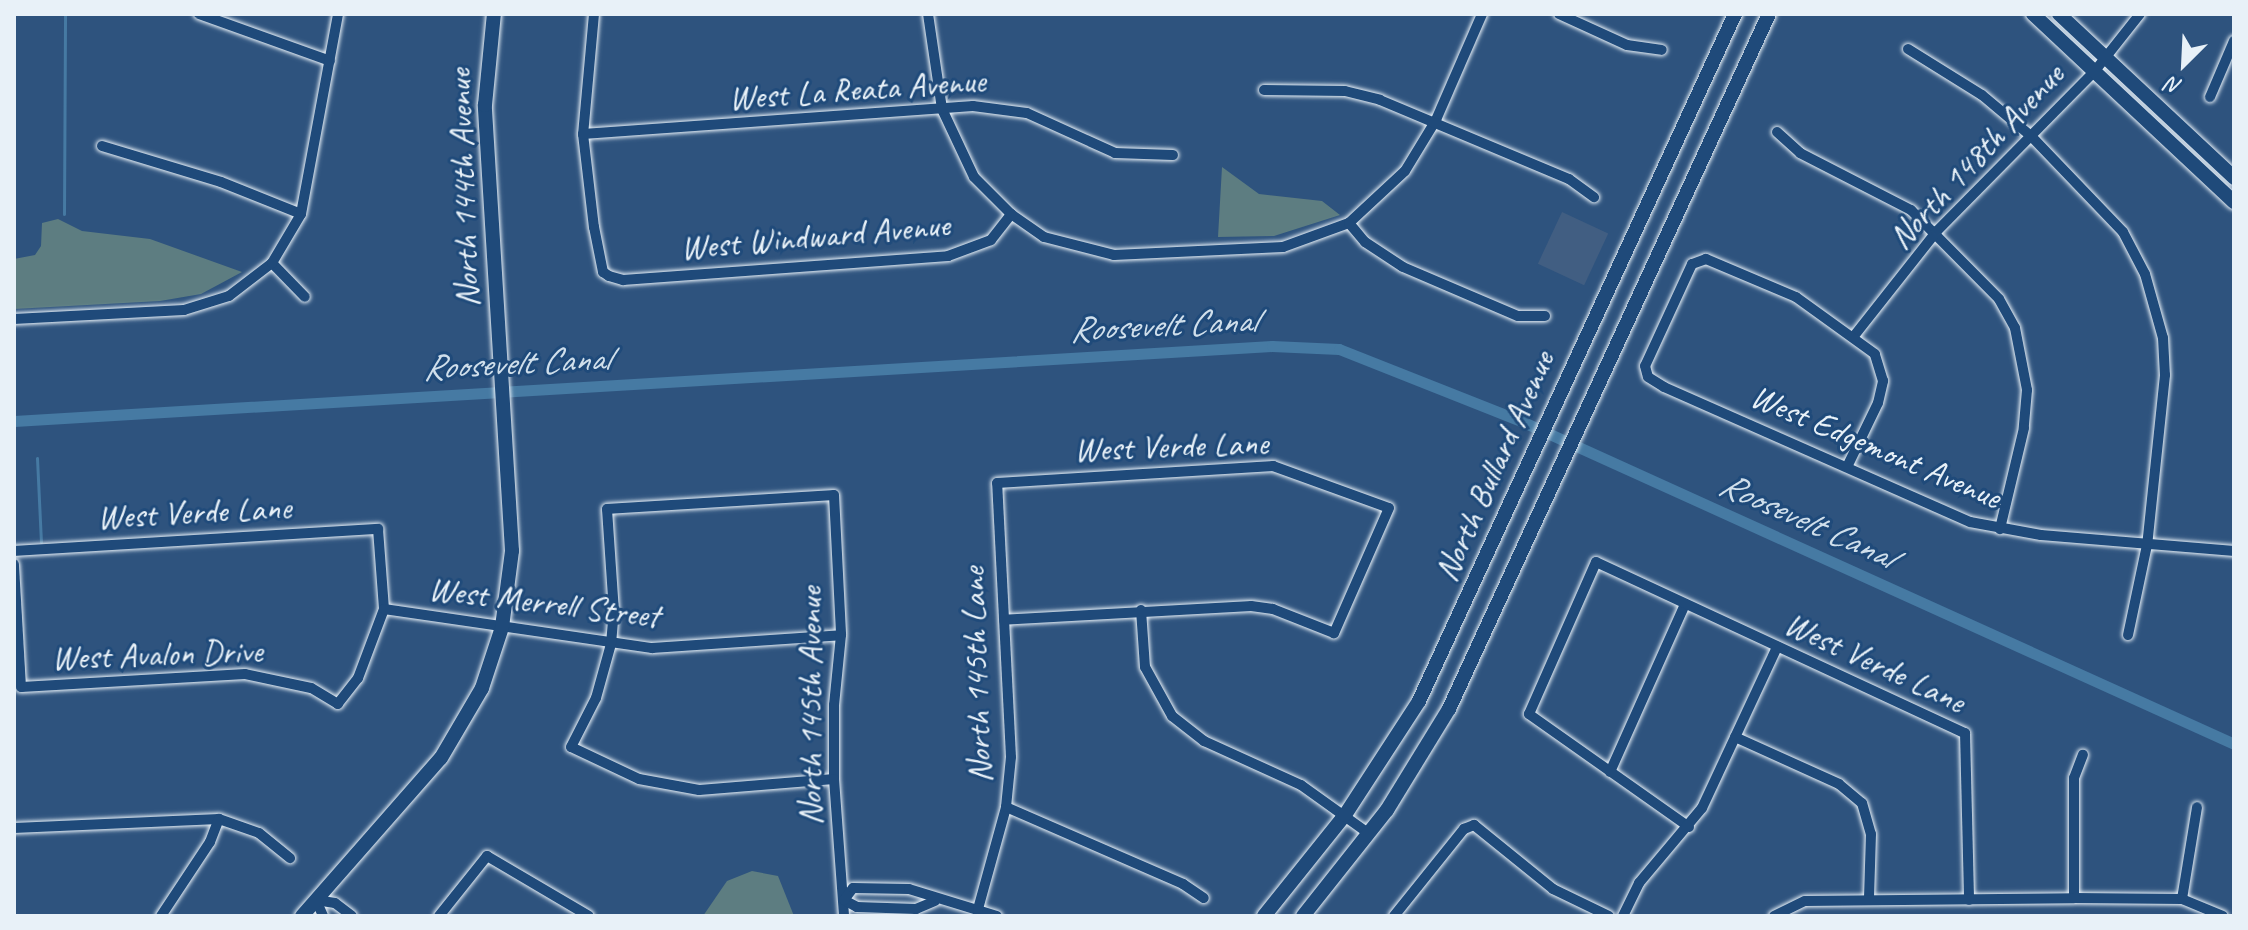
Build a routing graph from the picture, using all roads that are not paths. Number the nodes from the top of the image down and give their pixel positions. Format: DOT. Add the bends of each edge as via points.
graph roads {
  1 [pos="199,14"];
  2 [pos="338,14"];
  3 [pos="494,14"];
  4 [pos="594,14"];
  5 [pos="928,14"];
  6 [pos="1482,14"];
  7 [pos="1559,14"];
  8 [pos="1735,14"];
  9 [pos="1769,14"];
  10 [pos="2033,14"];
  11 [pos="2059,14"];
  12 [pos="2140,14"];
  13 [pos="2234,41"];
  14 [pos="1908,49"];
  15 [pos="1662,50"];
  16 [pos="2106,59"];
  17 [pos="330,61"];
  18 [pos="2094,72"];
  19 [pos="1264,90"];
  20 [pos="2210,97"];
  21 [pos="942,109"];
  22 [pos="1436,120"];
  23 [pos="1777,132"];
  24 [pos="583,134"];
  25 [pos="2031,136"];
  26 [pos="102,146"];
  27 [pos="1173,155"];
  28 [pos="2234,178"];
  29 [pos="1594,197"];
  30 [pos="2234,202"];
  31 [pos="301,214"];
  32 [pos="1011,214"];
  33 [pos="1349,223"];
  34 [pos="1937,231"];
  35 [pos="272,263"];
  36 [pos="305,297"];
  37 [pos="1545,316"];
  38 [pos="14,319"];
  39 [pos="1854,336"];
  40 [pos="1847,467"];
  41 [pos="997,483"];
  42 [pos="2000,529"];
  43 [pos="2147,545"];
  44 [pos="14,551"];
  45 [pos="2234,551"];
  46 [pos="14,564"];
  47 [pos="1685,604"];
  48 [pos="384,609"];
  49 [pos="1141,610"];
  50 [pos="1004,620"];
  51 [pos="502,627"];
  52 [pos="841,635"];
  53 [pos="2128,635"];
  54 [pos="611,644"];
  55 [pos="1777,647"];
  56 [pos="1735,737"];
  57 [pos="2083,755"];
  58 [pos="1610,772"];
  59 [pos="834,779"];
  60 [pos="1006,807"];
  61 [pos="2197,807"];
  62 [pos="1345,815"];
  63 [pos="219,819"];
  64 [pos="1689,827"];
  65 [pos="14,828"];
  66 [pos="1368,833"];
  67 [pos="290,858"];
  68 [pos="1204,898"];
  69 [pos="1869,898"];
  70 [pos="2074,898"];
  71 [pos="2182,899"];
  72 [pos="316,900"];
  73 [pos="844,900"];
  74 [pos="1969,900"];
  75 [pos="935,901"];
  76 [pos="978,909"];
  77 [pos="161,916"];
  78 [pos="302,916"];
  79 [pos="323,916"];
  80 [pos="352,916"];
  81 [pos="439,916"];
  82 [pos="589,916"];
  83 [pos="844,916"];
  84 [pos="997,916"];
  85 [pos="1264,916"];
  86 [pos="1303,916"];
  87 [pos="1394,916"];
  88 [pos="1609,916"];
  89 [pos="1623,916"];
  90 [pos="1774,916"];
  91 [pos="2223,916"];
  1 -- 17 [label="street"];
  2 -- 17 [label="street"];
  3 -- 51 [label="main road, North 144th Avenue" via="485,105 512,551"];
  4 -- 24 [label="street"];
  5 -- 21 [label="street"];
  6 -- 22 [label="street"];
  7 -- 15 [label="street" via="1627,45"];
  8 -- 62 [label="main road, North Bullard Avenue" via="1419,701"];
  9 -- 66 [label="main road, North Bullard Avenue" via="1449,709"];
  10 -- 18 [label="main road"];
  11 -- 16 [label="main road"];
  12 -- 16 [label="street, North 148th Avenue"];
  13 -- 20 [label="street"];
  14 -- 25 [label="street" via="1982,95"];
  16 -- 18 [label="street, North 148th Avenue"];
  16 -- 28 [label="main road"];
  17 -- 31 [label="street"];
  18 -- 25 [label="street, North 148th Avenue"];
  18 -- 30 [label="main road"];
  19 -- 22 [label="street" via="1345,91"];
  21 -- 24 [label="street, West La Reata Avenue"];
  21 -- 27 [label="street, West La Reata Avenue" via="1001,107 1027,113 1115,153"];
  21 -- 32 [label="street" via="974,177"];
  22 -- 29 [label="street" via="1569,179"];
  22 -- 33 [label="street" via="1405,171"];
  23 -- 34 [label="street" via="1800,153 1911,210"];
  24 -- 32 [label="street, West Windward Avenue" via="603,272 623,280 948,256 991,240"];
  25 -- 34 [label="street, North 148th Avenue"];
  25 -- 43 [label="street" via="2123,232 2154,303 2165,375"];
  26 -- 31 [label="street" via="221,182"];
  31 -- 35 [label="street"];
  32 -- 33 [label="street" via="1044,237 1114,255 1283,247"];
  33 -- 37 [label="street" via="1365,242 1403,267 1518,316"];
  34 -- 39 [label="street, North 148th Avenue"];
  34 -- 42 [label="street" via="1999,299 2022,358 2024,428"];
  35 -- 36 [label="street"];
  35 -- 38 [label="street" via="229,296 184,310"];
  39 -- 40 [label="street" via="1875,354 1883,381"];
  39 -- 40 [label="street, West Edgemont Avenue" via="1796,297 1699,259 1687,270 1645,366 1648,377"];
  40 -- 42 [label="street, West Edgemont Avenue" via="1970,522"];
  41 -- 49 [label="street, West Verde Lane" via="1273,466 1389,508 1334,633 1251,606"];
  41 -- 50 [label="street, North 145th Lane"];
  42 -- 43 [label="street, West Edgemont Avenue"];
  43 -- 45 [label="street, West Edgemont Avenue"];
  43 -- 53 [label="street"];
  44 -- 48 [label="street, West Verde Lane" via="378,529"];
  46 -- 48 [label="street, West Avalon Drive" via="21,687 245,674 290,681 338,704 368,659"];
  47 -- 55 [label="street, West Verde Lane"];
  47 -- 58 [label="street"];
  47 -- 58 [label="street, West Verde Lane" via="1596,562 1529,714"];
  48 -- 51 [label="street, West Merrell Street"];
  49 -- 50 [label="street"];
  49 -- 62 [label="street" via="1145,667 1172,716 1204,741 1301,785"];
  50 -- 60 [label="street, North 145th Lane" via="1011,757"];
  51 -- 54 [label="street, West Merrell Street"];
  51 -- 72 [label="main road, North 144th Avenue" via="482,688 448,748"];
  52 -- 54 [label="street, West Merrell Street" via="694,646"];
  52 -- 54 [label="street, North 145th Avenue" via="834,495 607,509"];
  52 -- 59 [label="street, North 145th Avenue"];
  54 -- 59 [label="street" via="596,698 571,747 639,779 699,790"];
  55 -- 56 [label="street"];
  55 -- 74 [label="street, West Verde Lane" via="1965,733"];
  56 -- 64 [label="street"];
  56 -- 69 [label="street" via="1839,784 1862,803 1871,834"];
  57 -- 70 [label="street" via="2074,778"];
  58 -- 64 [label="street"];
  59 -- 73 [label="street, North 145th Avenue"];
  60 -- 68 [label="street"];
  60 -- 76 [label="street, North 145th Lane"];
  61 -- 71 [label="street"];
  62 -- 66 [label="street"];
  62 -- 85 [label="main road, North Bullard Avenue"];
  63 -- 65 [label="street"];
  63 -- 67 [label="street" via="259,833"];
  63 -- 77 [label="street" via="210,842"];
  64 -- 89 [label="street" via="1639,883"];
  66 -- 86 [label="main road, North Bullard Avenue"];
  69 -- 74 [label="street"];
  69 -- 90 [label="street" via="1805,901"];
  70 -- 71 [label="street"];
  70 -- 74 [label="street"];
  71 -- 91 [label="street"];
  72 -- 78 [label="main road, North 144th Avenue"];
  72 -- 79 [label="street"];
  72 -- 80 [label="street" via="335,903"];
  73 -- 75 [label="street" via="857,907 916,909"];
  73 -- 75 [label="street" via="853,888 862,888 909,889"];
  73 -- 83 [label="street, North 145th Avenue"];
  75 -- 76 [label="street"];
  76 -- 84 [label="street"];
  81 -- 82 [label="street" via="487,856"];
  87 -- 88 [label="street" via="1464,829 1478,825 1545,884"];
}
